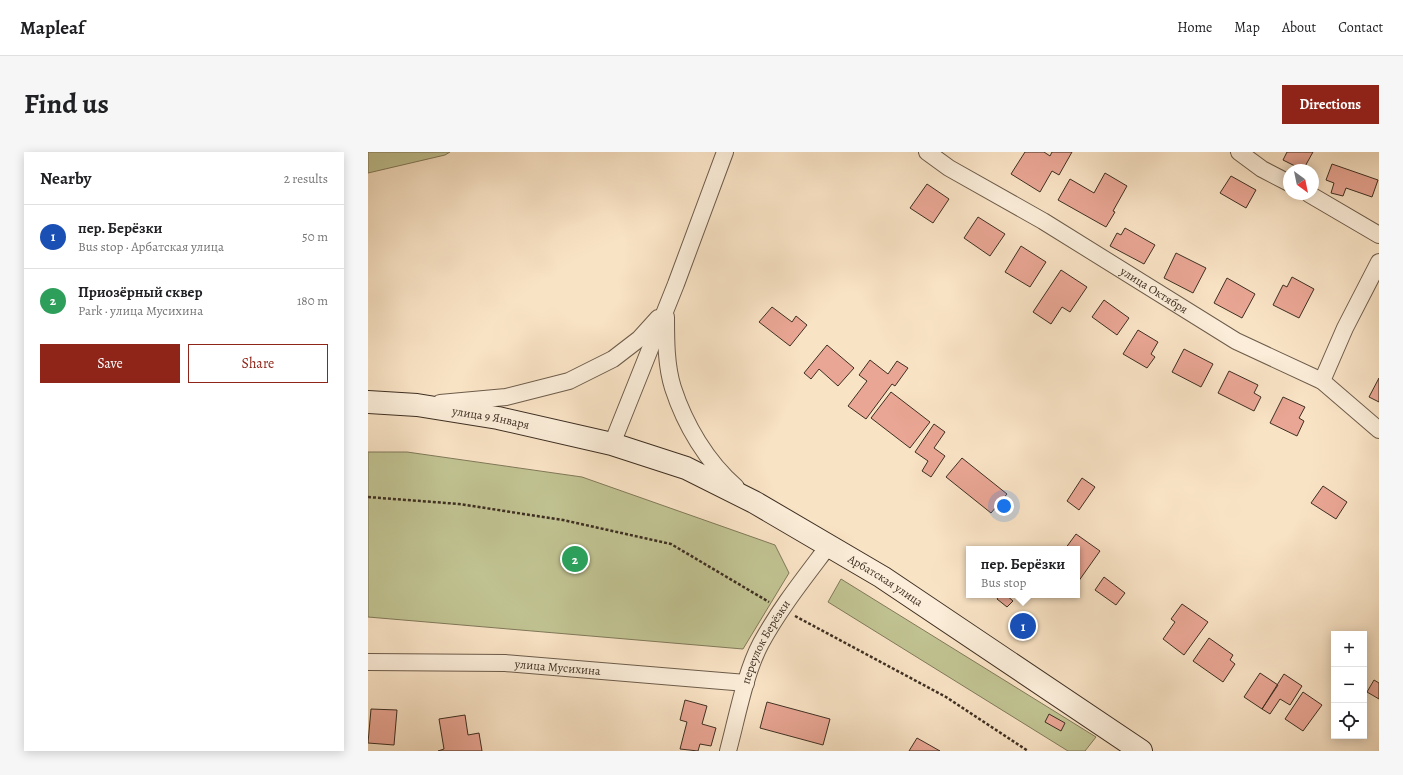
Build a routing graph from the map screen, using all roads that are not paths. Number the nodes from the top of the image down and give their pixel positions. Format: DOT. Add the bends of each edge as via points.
graph roads {
  1 [pos="725,152"];
  2 [pos="927,152"];
  3 [pos="1239,152"];
  4 [pos="1283,180"];
  5 [pos="1319,200"];
  6 [pos="1379,235"];
  7 [pos="1379,262"];
  8 [pos="666,310"];
  9 [pos="1322,381"];
  10 [pos="368,402"];
  11 [pos="417,405"];
  12 [pos="1379,430"];
  13 [pos="612,444"];
  14 [pos="754,502"];
  15 [pos="829,545"];
  16 [pos="368,662"];
  17 [pos="746,683"];
  18 [pos="728,751"];
  19 [pos="1141,751"];
  1 -- 8 [label="street"];
  2 -- 9 [label="street, улица Октября" via="949,168 1043,221 1236,341"];
  3 -- 4 [label="street"];
  5 -- 6 [label="street"];
  7 -- 9 [label="street" via="1345,328"];
  8 -- 11 [label="street" via="639,339 618,355 569,381 506,397"];
  8 -- 13 [label="street"];
  8 -- 14 [label="street" via="666,348 672,387 691,432 721,474"];
  9 -- 12 [label="street, улица Октября"];
  10 -- 11 [label="main road, улица 9 Января"];
  11 -- 13 [label="main road, улица 9 Января" via="498,418"];
  13 -- 14 [label="main road, Арбатская улица" via="686,468"];
  14 -- 15 [label="main road, Арбатская улица"];
  15 -- 17 [label="street, переулок Берёзки" via="781,609 760,644"];
  15 -- 19 [label="main road, Арбатская улица" via="882,577"];
  16 -- 17 [label="street, улица Мусихина" via="505,663"];
  17 -- 18 [label="street, переулок Берёзки"];
}
